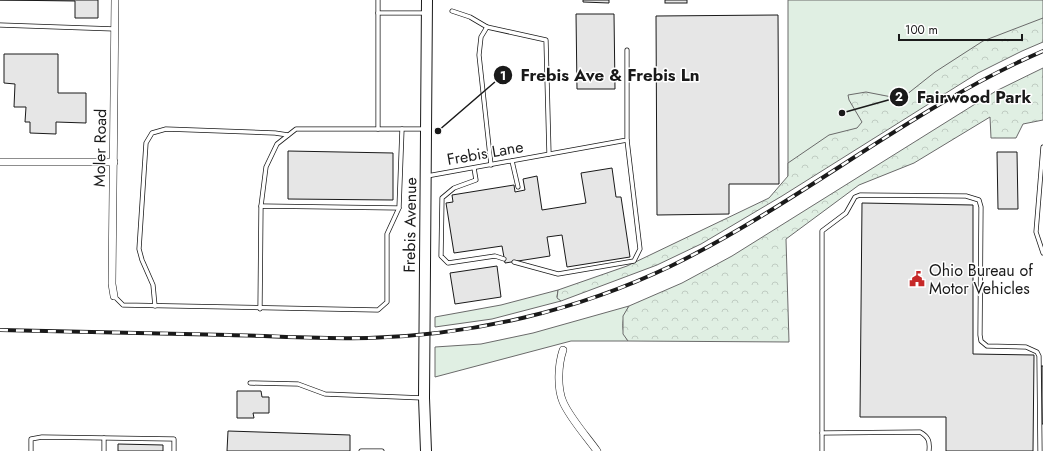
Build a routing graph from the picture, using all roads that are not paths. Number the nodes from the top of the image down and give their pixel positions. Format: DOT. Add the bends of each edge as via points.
graph roads {
  1 [pos="115,0"];
  2 [pos="378,0"];
  3 [pos="427,0"];
  4 [pos="452,11"];
  5 [pos="378,13"];
  6 [pos="427,13"];
  7 [pos="0,25"];
  8 [pos="487,27"];
  9 [pos="115,29"];
  10 [pos="626,50"];
  11 [pos="378,129"];
  12 [pos="402,129"];
  13 [pos="426,129"];
  14 [pos="288,136"];
  15 [pos="627,140"];
  16 [pos="1043,147"];
  17 [pos="549,154"];
  18 [pos="512,161"];
  19 [pos="0,162"];
  20 [pos="114,162"];
  21 [pos="491,165"];
  22 [pos="474,168"];
  23 [pos="426,176"];
  24 [pos="518,186"];
  25 [pos="261,206"];
  26 [pos="399,208"];
  27 [pos="1043,253"];
  28 [pos="504,259"];
  29 [pos="514,262"];
  30 [pos="114,296"];
  31 [pos="155,306"];
  32 [pos="260,309"];
  33 [pos="563,350"];
  34 [pos="250,383"];
  35 [pos="424,398"];
  36 [pos="822,433"];
  37 [pos="104,438"];
  38 [pos="31,451"];
  39 [pos="104,451"];
  40 [pos="174,451"];
  41 [pos="361,451"];
  42 [pos="382,451"];
  43 [pos="426,451"];
  44 [pos="597,451"];
  45 [pos="822,451"];
  46 [pos="929,451"];
  47 [pos="1040,451"];
  1 -- 9 [label="street, Moler Road"];
  2 -- 5 [label="lane"];
  3 -- 6 [label="main road, Frebis Avenue"];
  4 -- 8 [label="lane" via="470,17"];
  5 -- 6 [label="lane"];
  5 -- 11 [label="lane"];
  6 -- 13 [label="main road, Frebis Avenue"];
  7 -- 9 [label="lane"];
  8 -- 17 [label="lane" via="546,40"];
  8 -- 21 [label="lane" via="481,37 479,56"];
  9 -- 20 [label="street, Moler Road"];
  10 -- 15 [label="lane"];
  11 -- 12 [label="lane"];
  11 -- 14 [label="lane" via="296,129"];
  12 -- 13 [label="lane"];
  12 -- 26 [label="lane"];
  13 -- 23 [label="main road, Frebis Avenue"];
  14 -- 25 [label="lane" via="278,144 266,167"];
  14 -- 31 [label="lane" via="275,133 166,129 152,133 146,143 139,249 153,285"];
  15 -- 17 [label="lane, Frebis Lane"];
  15 -- 29 [label="lane" via="640,249 634,261 558,274"];
  16 -- 27 [label="lane" via="1036,232"];
  17 -- 18 [label="lane, Frebis Lane"];
  18 -- 21 [label="lane, Frebis Lane"];
  18 -- 24 [label="lane"];
  19 -- 20 [label="street"];
  20 -- 30 [label="street, Moler Road"];
  21 -- 22 [label="lane, Frebis Lane"];
  22 -- 23 [label="lane, Frebis Lane"];
  22 -- 28 [label="lane" via="476,180 454,188 442,198 441,256 448,263 495,256"];
  23 -- 35 [label="main road, Frebis Avenue"];
  25 -- 26 [label="lane"];
  25 -- 32 [label="lane"];
  26 -- 32 [label="lane" via="386,234 387,302 378,310"];
  30 -- 31 [label="lane" via="123,305"];
  31 -- 32 [label="lane"];
  33 -- 44 [label="street" via="559,380 563,403"];
  34 -- 35 [label="lane" via="298,384 325,394"];
  35 -- 43 [label="main road, Frebis Avenue"];
  36 -- 45 [label="lane"];
  36 -- 46 [label="lane" via="920,432 927,436 930,443"];
  36 -- 47 [label="lane" via="822,231 846,213 855,197 860,195 966,196 979,200 981,207 981,341 993,347 1032,349 1039,356"];
  37 -- 38 [label="lane" via="42,437 31,439"];
  37 -- 39 [label="lane"];
  37 -- 40 [label="lane" via="174,439"];
  41 -- 42 [label="lane"];
}
